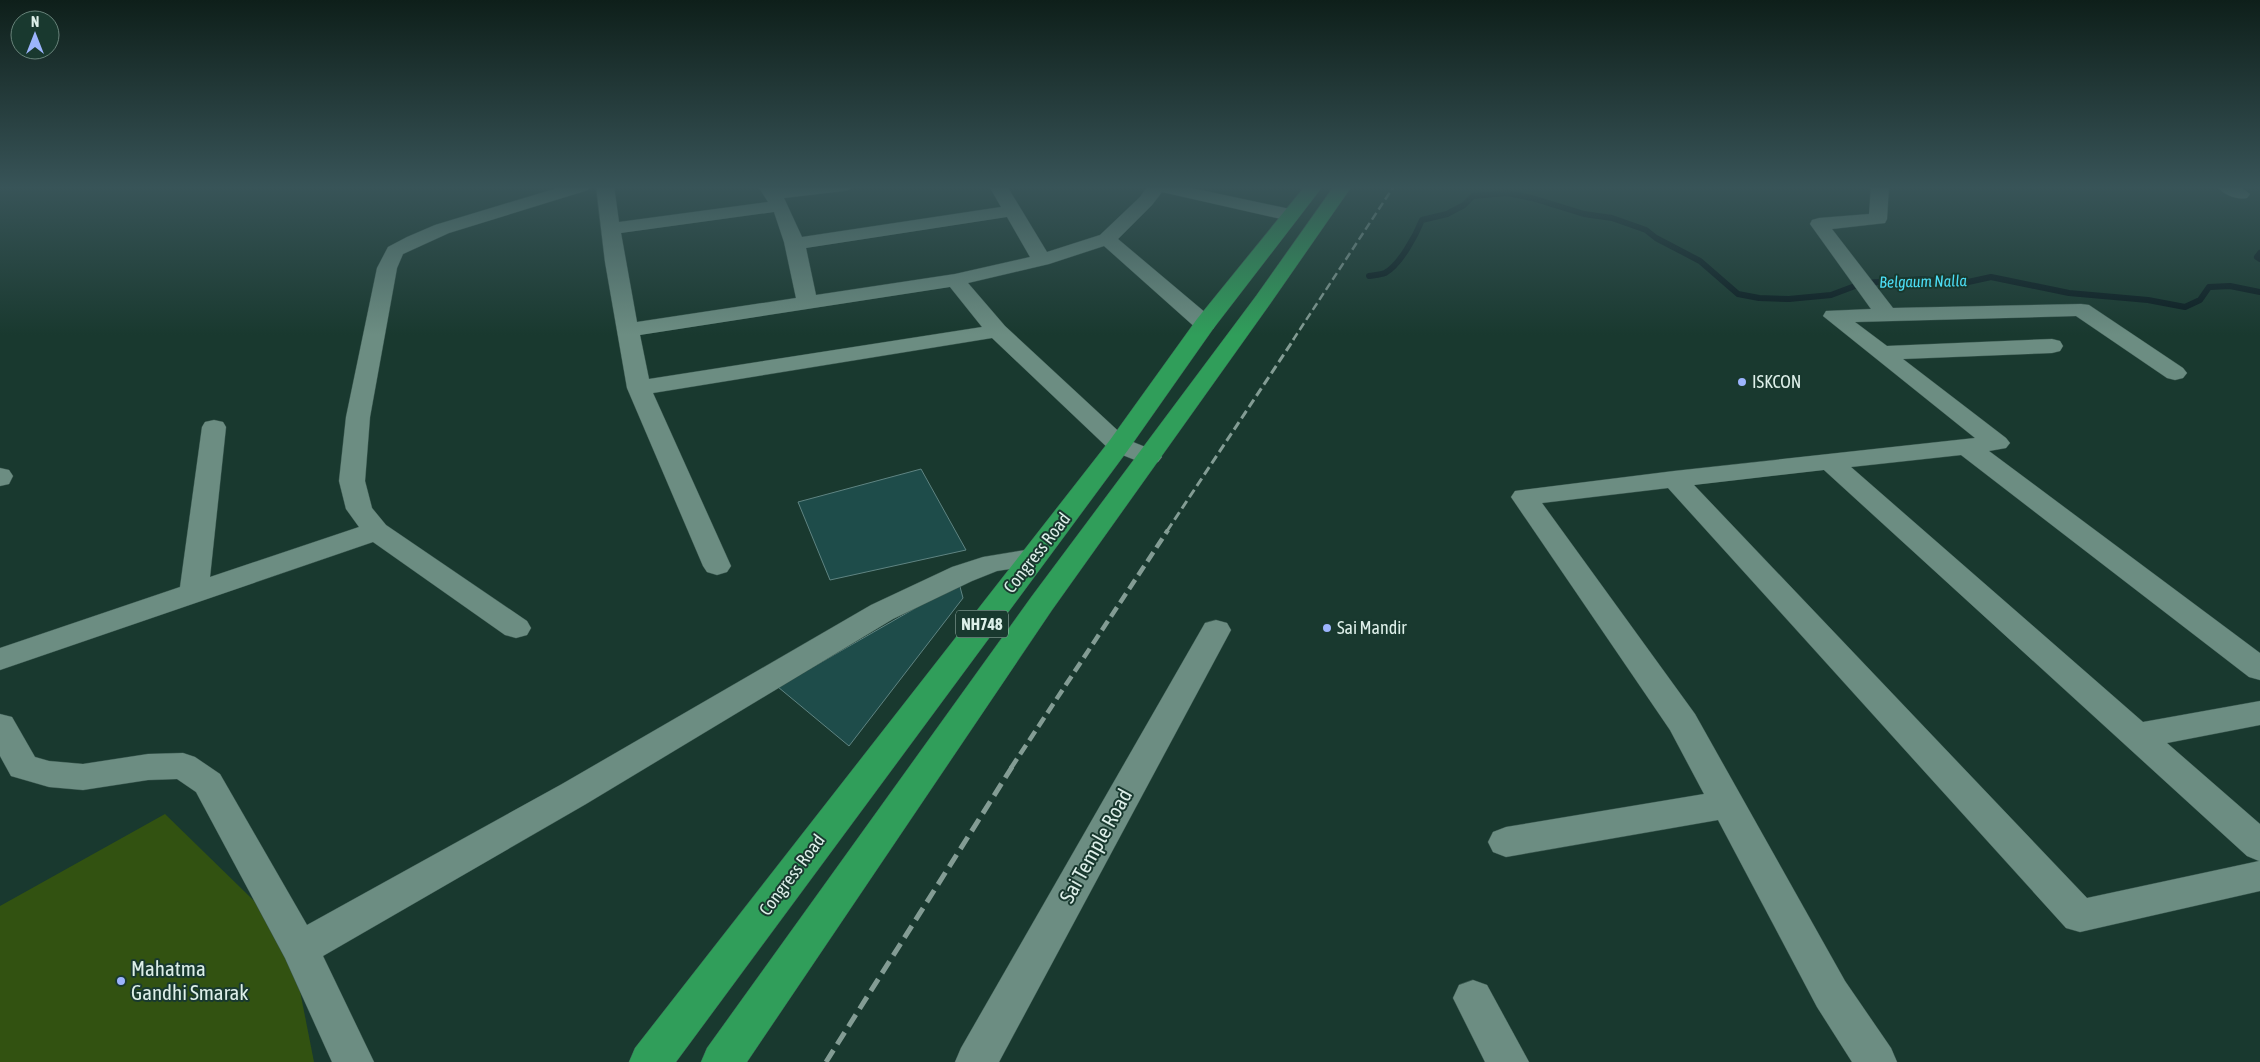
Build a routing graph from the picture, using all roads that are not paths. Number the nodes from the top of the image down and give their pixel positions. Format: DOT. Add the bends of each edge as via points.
graph roads {
  1 [pos="425,236"];
  2 [pos="612,236"];
  3 [pos="792,236"];
  4 [pos="851,236"];
  5 [pos="1027,236"];
  6 [pos="1111,236"];
  7 [pos="1274,236"];
  8 [pos="1307,236"];
  9 [pos="1828,236"];
  10 [pos="1107,239"];
  11 [pos="796,244"];
  12 [pos="1042,260"];
  13 [pos="955,280"];
  14 [pos="807,303"];
  15 [pos="1887,315"];
  16 [pos="1204,324"];
  17 [pos="628,330"];
  18 [pos="997,331"];
  19 [pos="2052,346"];
  20 [pos="1881,353"];
  21 [pos="2175,373"];
  22 [pos="639,388"];
  23 [pos="214,428"];
  24 [pos="1119,445"];
  25 [pos="1966,446"];
  26 [pos="1149,457"];
  27 [pos="1830,462"];
  28 [pos="1674,480"];
  29 [pos="376,531"];
  30 [pos="1032,558"];
  31 [pos="717,566"];
  32 [pos="194,592"];
  33 [pos="516,628"];
  34 [pos="1216,630"];
  35 [pos="0,658"];
  36 [pos="2260,669"];
  37 [pos="2260,713"];
  38 [pos="0,726"];
  39 [pos="2137,736"];
  40 [pos="1726,804"];
  41 [pos="1506,842"];
  42 [pos="2260,846"];
  43 [pos="2260,876"];
  44 [pos="300,949"];
  45 [pos="1473,998"];
  46 [pos="354,1062"];
  47 [pos="650,1062"];
  48 [pos="722,1062"];
  49 [pos="976,1062"];
  50 [pos="1508,1062"];
  51 [pos="1876,1062"];
  1 -- 29 [label="street" via="395,251 387,268 359,408 352,482 358,509"];
  2 -- 17 [label="street"];
  3 -- 11 [label="street"];
  4 -- 11 [label="street"];
  5 -- 12 [label="street"];
  6 -- 10 [label="street"];
  7 -- 16 [label="highway, Congress Road / NH748"];
  8 -- 26 [label="highway, Congress Road / NH748"];
  9 -- 15 [label="street"];
  10 -- 12 [label="street"];
  10 -- 16 [label="street"];
  11 -- 14 [label="street"];
  12 -- 13 [label="street"];
  13 -- 14 [label="street"];
  13 -- 18 [label="street"];
  14 -- 17 [label="street"];
  15 -- 20 [label="street" via="1834,316"];
  15 -- 21 [label="street" via="2081,310"];
  16 -- 24 [label="highway, Congress Road / NH748"];
  17 -- 22 [label="street"];
  18 -- 22 [label="street"];
  18 -- 24 [label="street"];
  19 -- 20 [label="street"];
  20 -- 25 [label="street" via="1997,443"];
  22 -- 31 [label="street"];
  23 -- 32 [label="street"];
  24 -- 26 [label="street"];
  24 -- 30 [label="highway, Congress Road / NH748"];
  25 -- 27 [label="street"];
  25 -- 36 [label="street"];
  26 -- 48 [label="highway, Congress Road / NH748" via="1042,603"];
  27 -- 28 [label="street"];
  27 -- 39 [label="street"];
  28 -- 40 [label="street" via="1524,497 1683,723"];
  28 -- 43 [label="street" via="2080,916"];
  29 -- 32 [label="street"];
  29 -- 33 [label="street"];
  30 -- 44 [label="street" via="993,563 962,574 882,612 574,794"];
  30 -- 47 [label="highway, Congress Road / NH748"];
  32 -- 35 [label="street"];
  34 -- 49 [label="street, Sai Temple Road"];
  37 -- 39 [label="street"];
  38 -- 44 [label="street" via="23,767 49,774 82,777 148,767 183,766 208,783"];
  39 -- 42 [label="street"];
  40 -- 41 [label="street"];
  40 -- 51 [label="street" via="1831,994"];
  44 -- 46 [label="street"];
  45 -- 50 [label="street"];
}
